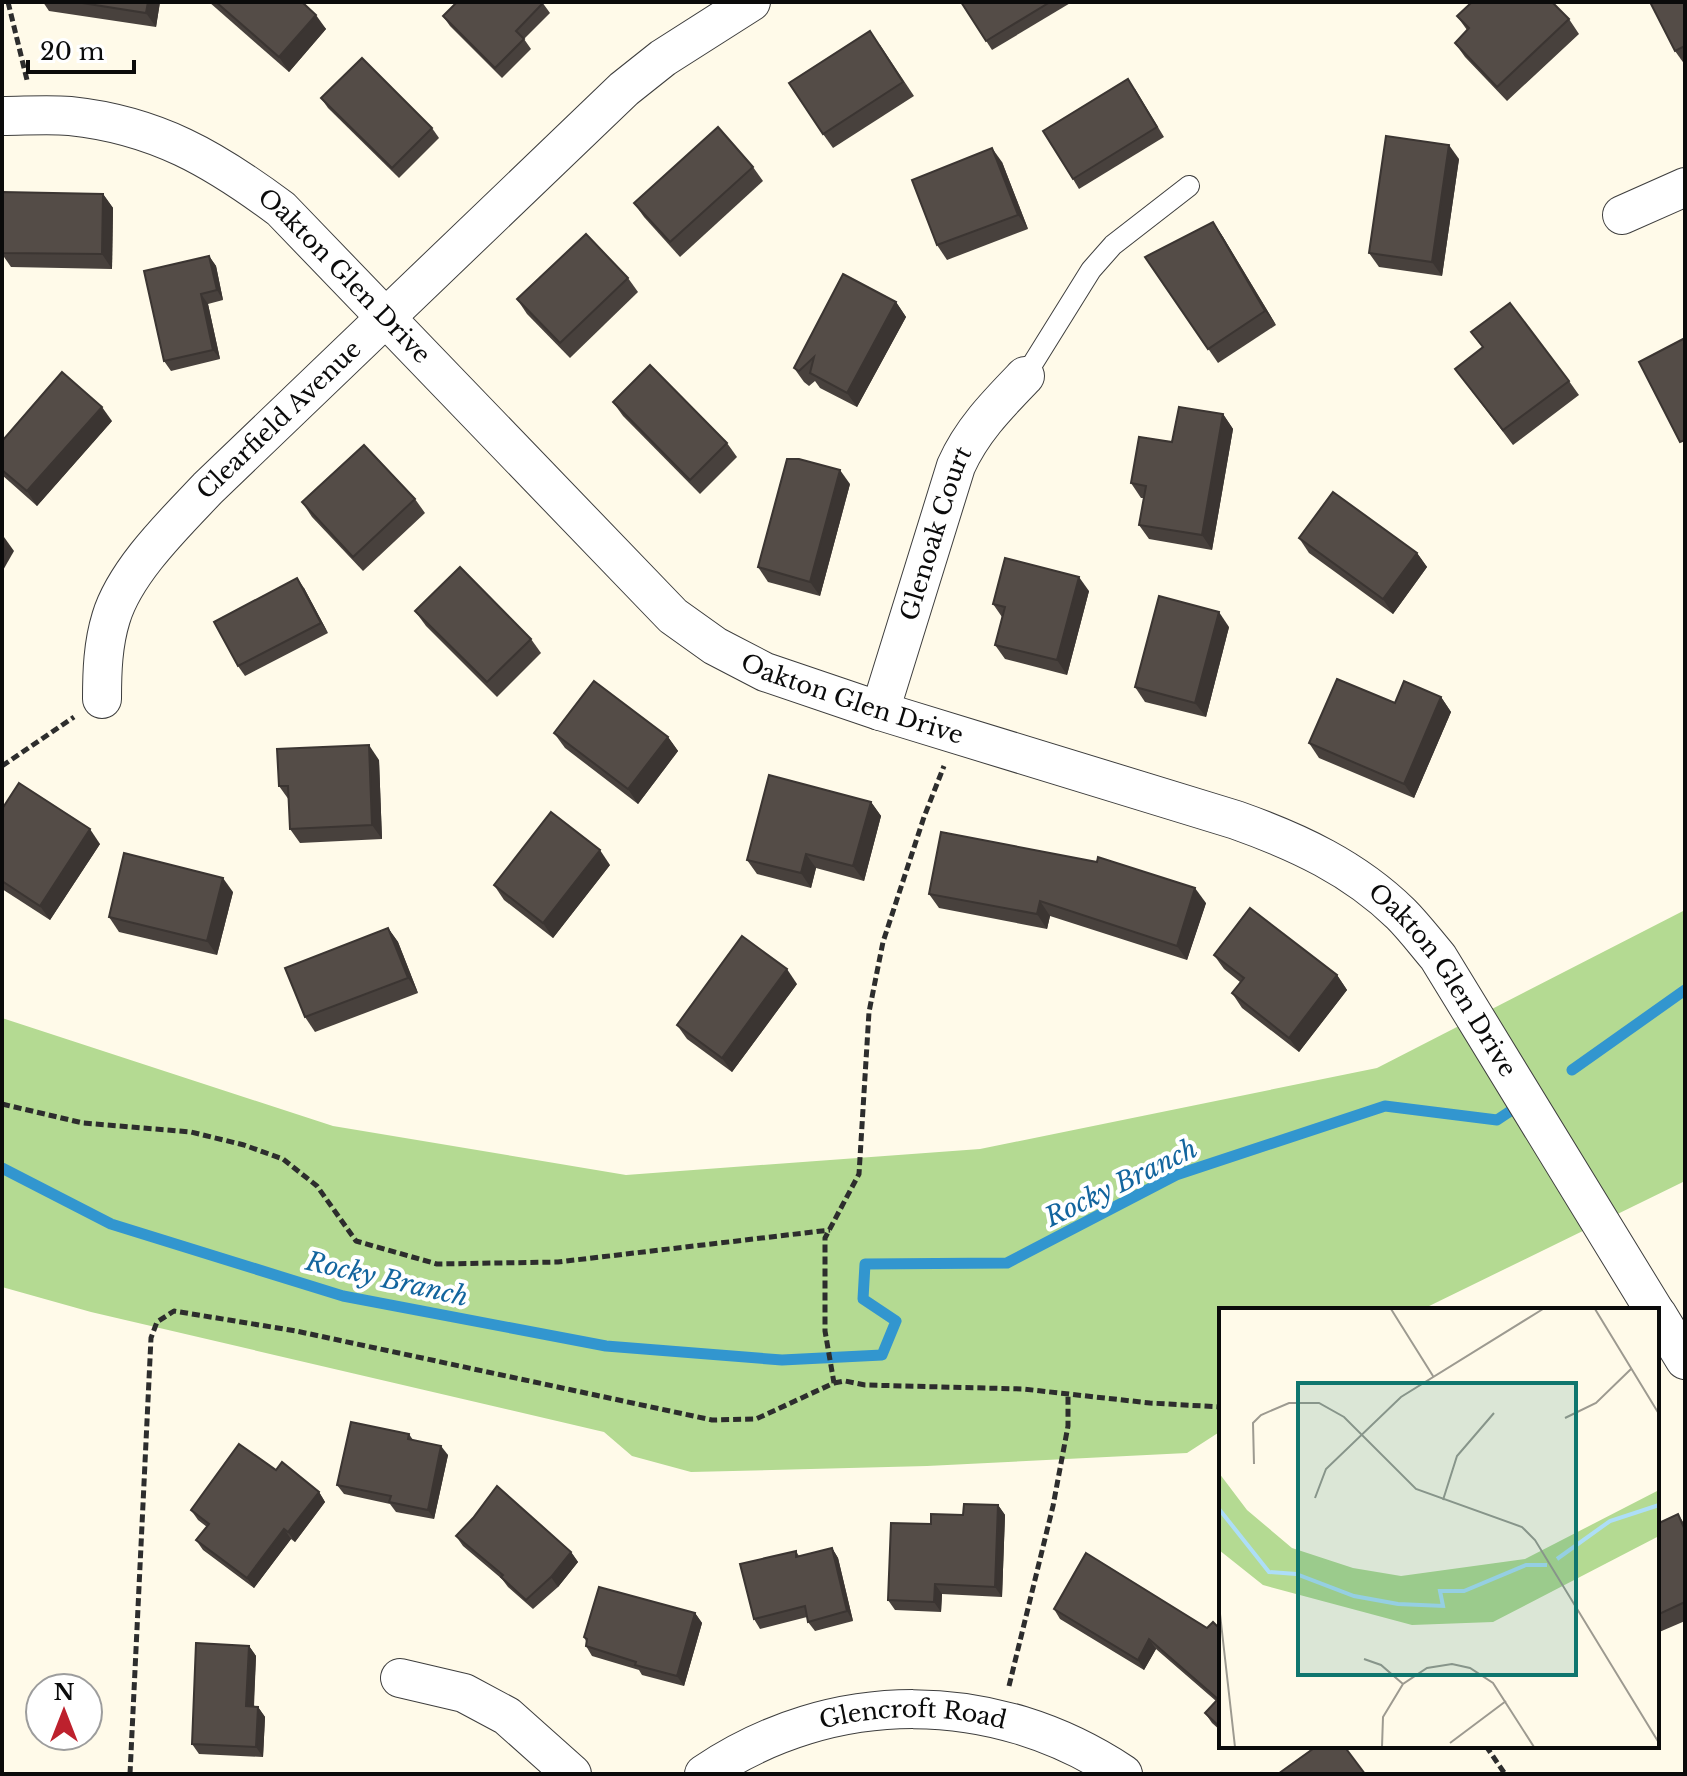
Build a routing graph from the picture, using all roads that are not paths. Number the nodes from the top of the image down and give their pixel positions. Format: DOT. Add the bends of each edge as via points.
graph roads {
  1 [pos="751,2"];
  2 [pos="18,116"];
  3 [pos="1189,186"];
  4 [pos="1685,187"];
  5 [pos="1622,215"];
  6 [pos="386,317"];
  7 [pos="1025,376"];
  8 [pos="102,699"];
  9 [pos="880,711"];
  10 [pos="1654,1308"];
  11 [pos="1659,1317"];
  12 [pos="1685,1360"];
  13 [pos="400,1678"];
  14 [pos="572,1774"];
  15 [pos="704,1774"];
  16 [pos="1123,1774"];
  1 -- 6 [label="street, Clearfield Avenue" via="624,89"];
  2 -- 6 [label="street, Oakton Glen Drive" via="69,116 125,126 181,145 233,173 281,209"];
  3 -- 7 [label="lane" via="1113,245 1091,270"];
  4 -- 5 [label="street"];
  6 -- 8 [label="street, Clearfield Avenue" via="208,488 128,582 111,616"];
  6 -- 9 [label="street, Oakton Glen Drive" via="673,616 765,672"];
  7 -- 9 [label="street, Glenoak Court" via="984,418 960,456"];
  9 -- 10 [label="street, Oakton Glen Drive" via="1250,825 1301,844 1358,878 1401,914 1438,957"];
  11 -- 12 [label="street, Oakton Glen Drive"];
  13 -- 14 [label="street" via="464,1693 507,1716"];
  15 -- 16 [label="street, Glencroft Road" via="781,1732 830,1717 933,1708 1047,1732"];
}
